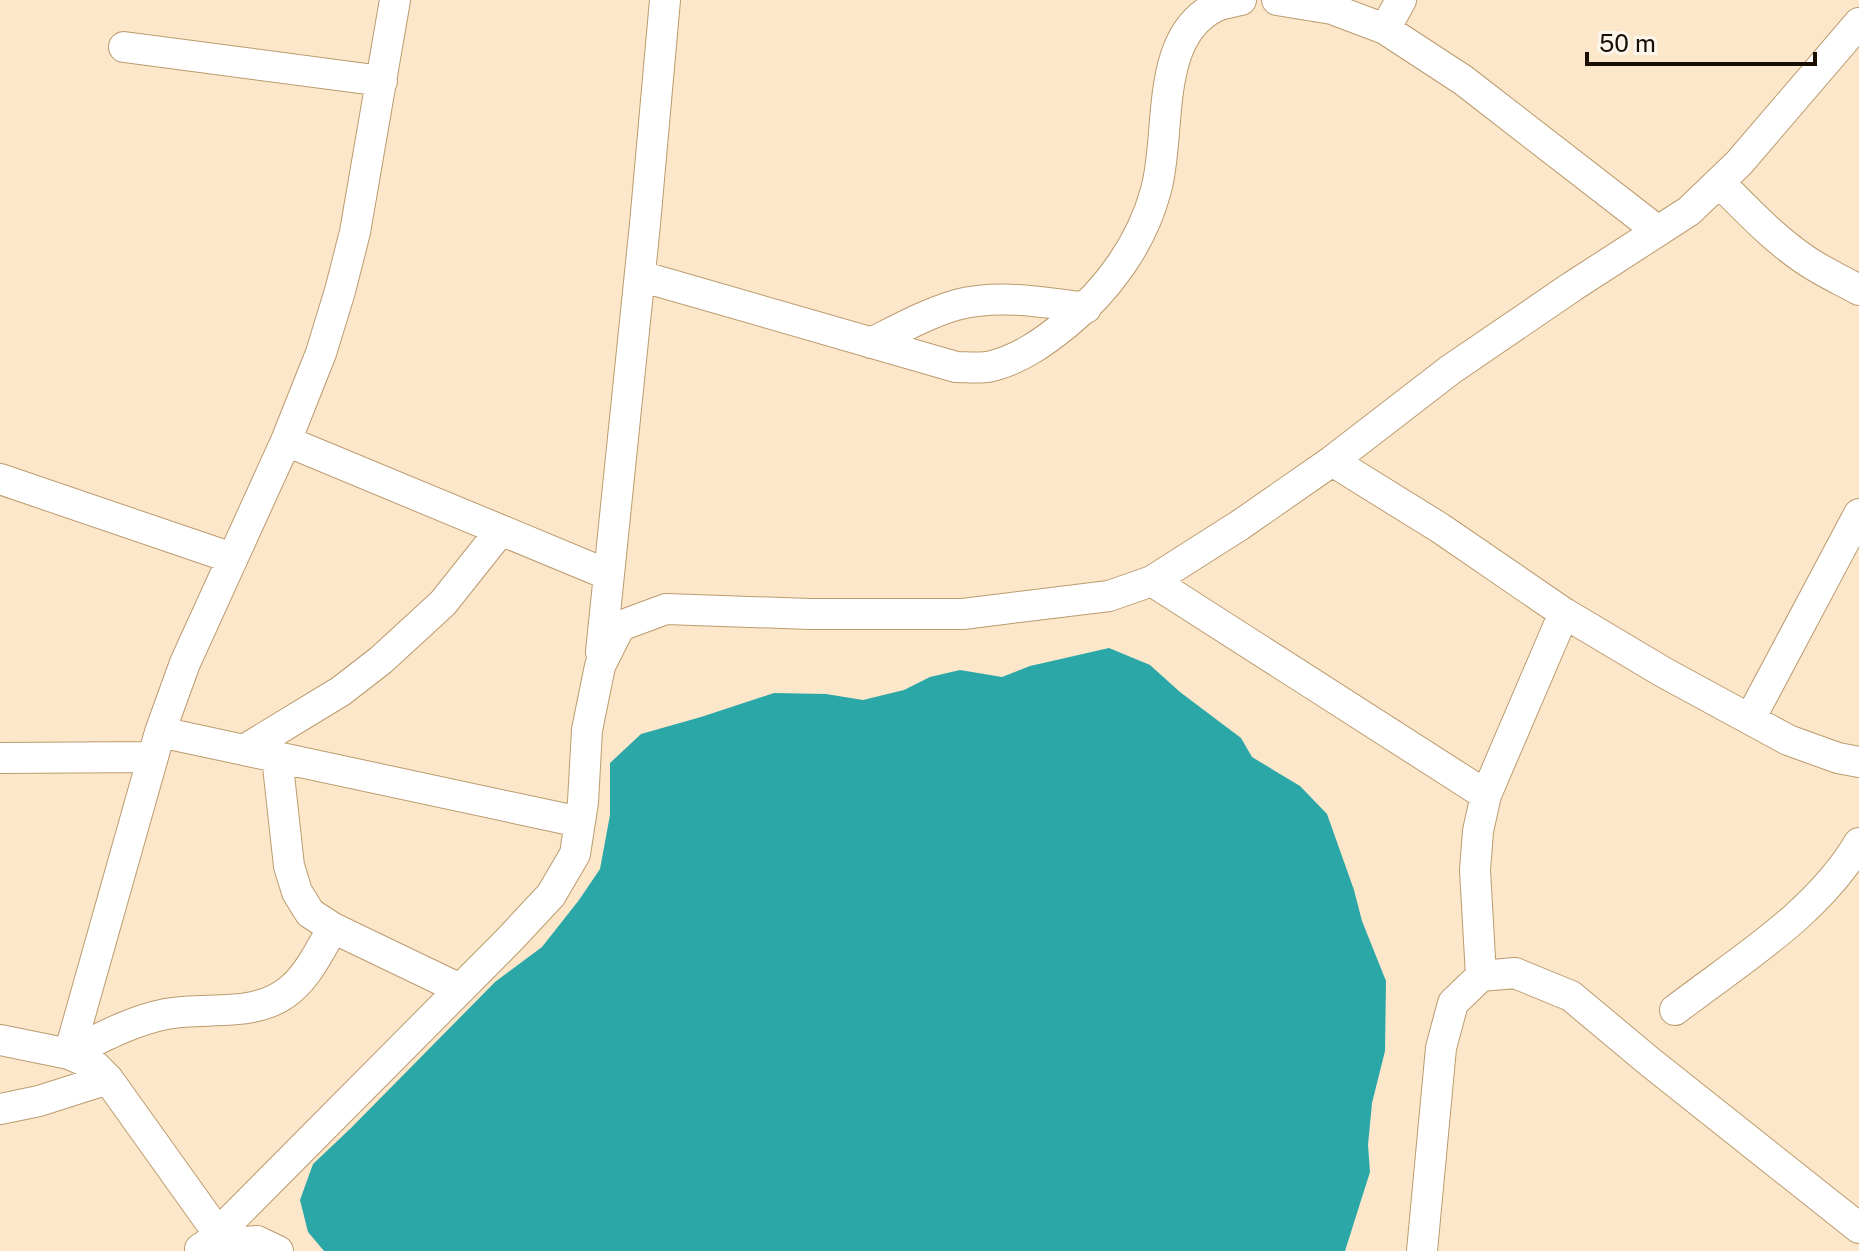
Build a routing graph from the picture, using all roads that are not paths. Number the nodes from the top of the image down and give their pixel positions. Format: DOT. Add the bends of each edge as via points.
graph roads {
  1 [pos="395,0"];
  2 [pos="665,0"];
  3 [pos="1241,0"];
  4 [pos="1277,0"];
  5 [pos="1401,0"];
  6 [pos="1859,23"];
  7 [pos="1385,29"];
  8 [pos="124,47"];
  9 [pos="382,81"];
  10 [pos="1719,182"];
  11 [pos="1658,231"];
  12 [pos="640,276"];
  13 [pos="1859,290"];
  14 [pos="1086,308"];
  15 [pos="871,343"];
  16 [pos="286,441"];
  17 [pos="1332,461"];
  18 [pos="0,479"];
  19 [pos="1859,514"];
  20 [pos="501,530"];
  21 [pos="232,558"];
  22 [pos="609,575"];
  23 [pos="1152,581"];
  24 [pos="1564,613"];
  25 [pos="600,666"];
  26 [pos="1750,719"];
  27 [pos="156,744"];
  28 [pos="244,750"];
  29 [pos="277,757"];
  30 [pos="0,758"];
  31 [pos="1859,762"];
  32 [pos="1486,795"];
  33 [pos="580,822"];
  34 [pos="1859,843"];
  35 [pos="333,928"];
  36 [pos="1481,976"];
  37 [pos="460,989"];
  38 [pos="1675,1010"];
  39 [pos="0,1040"];
  40 [pos="69,1054"];
  41 [pos="108,1079"];
  42 [pos="0,1109"];
  43 [pos="1856,1220"];
  44 [pos="207,1243"];
  45 [pos="278,1251"];
  46 [pos="1422,1251"];
  1 -- 9 [label="street"];
  2 -- 12 [label="street"];
  3 -- 14 [label="street" via="1217,7 1193,24 1176,53 1157,189 1141,232"];
  4 -- 7 [label="street" via="1332,9"];
  5 -- 7 [label="street"];
  6 -- 10 [label="street"];
  7 -- 11 [label="street" via="1463,80"];
  8 -- 9 [label="street"];
  9 -- 16 [label="street" via="340,291"];
  10 -- 11 [label="street"];
  10 -- 13 [label="street" via="1761,226 1806,261"];
  11 -- 17 [label="street" via="1450,370"];
  12 -- 15 [label="street"];
  12 -- 22 [label="street"];
  14 -- 15 [label="street" via="1028,300 959,305"];
  14 -- 15 [label="street" via="1023,354 990,367 956,367"];
  16 -- 20 [label="street"];
  16 -- 21 [label="street"];
  17 -- 23 [label="street"];
  17 -- 24 [label="street"];
  18 -- 21 [label="street"];
  19 -- 26 [label="street"];
  20 -- 22 [label="street"];
  20 -- 28 [label="street" via="443,603 381,660"];
  21 -- 27 [label="street"];
  22 -- 25 [label="street"];
  23 -- 25 [label="street" via="1109,596 963,614 666,609 620,626"];
  23 -- 32 [label="street"];
  24 -- 26 [label="street"];
  24 -- 32 [label="street"];
  25 -- 33 [label="street" via="587,730"];
  26 -- 31 [label="street" via="1788,740"];
  27 -- 28 [label="street"];
  27 -- 30 [label="street"];
  27 -- 40 [label="street"];
  28 -- 29 [label="street"];
  29 -- 33 [label="street"];
  29 -- 35 [label="street" via="289,866 297,892 310,913"];
  32 -- 36 [label="street" via="1475,870"];
  33 -- 37 [label="street" via="575,854 551,895"];
  34 -- 38 [label="street" via="1832,882 1800,914"];
  35 -- 37 [label="street"];
  35 -- 40 [label="street" via="292,988 273,1001 250,1008 165,1014 122,1027"];
  36 -- 43 [label="street" via="1515,973 1571,996"];
  36 -- 46 [label="street" via="1453,1003 1441,1048"];
  37 -- 44 [label="street"];
  39 -- 40 [label="street"];
  40 -- 41 [label="street" via="94,1065"];
  41 -- 42 [label="street"];
  41 -- 44 [label="street"];
  44 -- 45 [label="street" via="257,1241"];
}
